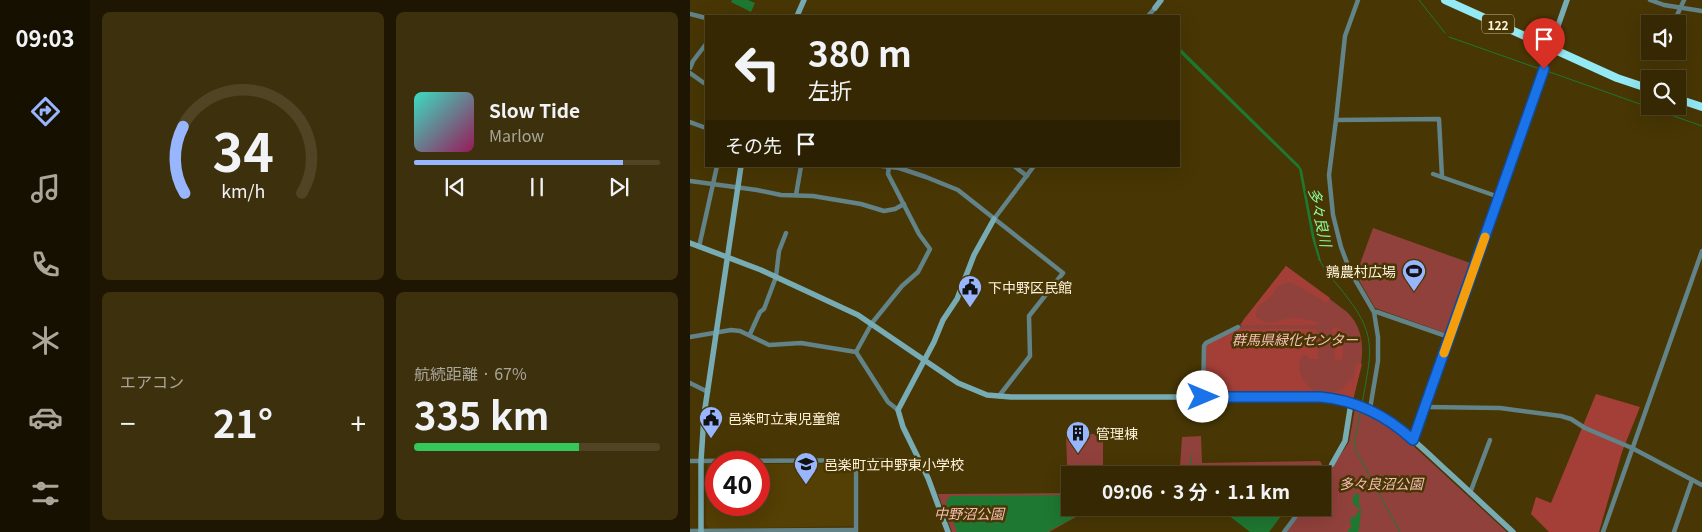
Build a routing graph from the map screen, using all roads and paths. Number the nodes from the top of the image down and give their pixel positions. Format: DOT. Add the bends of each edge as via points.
graph roads {
  1 [pos="804,0"];
  2 [pos="1161,0"];
  3 [pos="1358,0"];
  4 [pos="1445,0"];
  5 [pos="1567,0"];
  6 [pos="1650,0"];
  7 [pos="1684,0"];
  8 [pos="1681,7"];
  9 [pos="1702,11"];
  10 [pos="1151,12"];
  11 [pos="690,14"];
  12 [pos="797,15"];
  13 [pos="1677,15"];
  14 [pos="705,18"];
  15 [pos="705,45"];
  16 [pos="1550,48"];
  17 [pos="701,51"];
  18 [pos="705,54"];
  19 [pos="690,68"];
  20 [pos="690,73"];
  21 [pos="705,82"];
  22 [pos="1641,86"];
  23 [pos="1686,102"];
  24 [pos="1702,107"];
  25 [pos="1336,120"];
  26 [pos="690,122"];
  27 [pos="705,128"];
  28 [pos="717,167"];
  29 [pos="741,167"];
  30 [pos="801,167"];
  31 [pos="889,167"];
  32 [pos="1015,167"];
  33 [pos="1033,167"];
  34 [pos="1434,174"];
  35 [pos="1027,176"];
  36 [pos="1442,178"];
  37 [pos="690,181"];
  38 [pos="713,183"];
  39 [pos="738,187"];
  40 [pos="796,195"];
  41 [pos="1499,197"];
  42 [pos="904,204"];
  43 [pos="994,219"];
  44 [pos="786,233"];
  45 [pos="690,243"];
  46 [pos="699,247"];
  47 [pos="1702,251"];
  48 [pos="728,256"];
  49 [pos="776,277"];
  50 [pos="1374,312"];
  51 [pos="872,323"];
  52 [pos="1238,327"];
  53 [pos="717,332"];
  54 [pos="750,334"];
  55 [pos="690,337"];
  56 [pos="1449,337"];
  57 [pos="856,352"];
  58 [pos="924,360"];
  59 [pos="690,383"];
  60 [pos="708,392"];
  61 [pos="999,396"];
  62 [pos="1203,397"];
  63 [pos="1354,404"];
  64 [pos="1426,407"];
  65 [pos="1369,409"];
  66 [pos="898,410"];
  67 [pos="1413,440"];
  68 [pos="1490,440"];
  69 [pos="1632,448"];
  70 [pos="856,460"];
  71 [pos="919,460"];
  72 [pos="690,461"];
  73 [pos="701,461"];
  74 [pos="1332,464"];
  75 [pos="1692,480"];
  76 [pos="1702,485"];
  77 [pos="1470,493"];
  78 [pos="1296,516"];
  79 [pos="690,531"];
  80 [pos="740,531"];
  81 [pos="813,531"];
  82 [pos="834,531"];
  83 [pos="856,531"];
  84 [pos="701,532"];
  85 [pos="718,532"];
  86 [pos="948,532"];
  87 [pos="1284,532"];
  88 [pos="1513,532"];
  89 [pos="1603,532"];
  90 [pos="1674,532"];
  1 -- 12 [label="street"];
  2 -- 10 [label="street"];
  3 -- 25 [label="street" via="1344,36"];
  4 -- 16 [label="highway, 122"];
  5 -- 16 [label="street"];
  6 -- 8 [label="street"];
  7 -- 8 [label="street"];
  8 -- 9 [label="street"];
  8 -- 13 [label="street"];
  11 -- 14 [label="street"];
  15 -- 17 [label="street"];
  16 -- 22 [label="highway, 122"];
  16 -- 41 [label="street"];
  17 -- 18 [label="street"];
  17 -- 19 [label="street"];
  20 -- 21 [label="street"];
  23 -- 24 [label="highway"];
  25 -- 36 [label="street" via="1439,119"];
  25 -- 50 [label="street" via="1329,175 1333,215 1348,266"];
  26 -- 27 [label="street"];
  28 -- 38 [label="street"];
  29 -- 39 [label="street"];
  30 -- 40 [label="street"];
  31 -- 42 [label="street" via="888,174"];
  31 -- 43 [label="street" via="926,176 958,190"];
  32 -- 35 [label="street"];
  33 -- 35 [label="street"];
  34 -- 36 [label="street"];
  35 -- 43 [label="street"];
  36 -- 41 [label="street"];
  37 -- 38 [label="street"];
  38 -- 39 [label="street"];
  38 -- 46 [label="street"];
  39 -- 40 [label="street"];
  39 -- 48 [label="street"];
  40 -- 42 [label="street" via="861,204 884,211"];
  41 -- 56 [label="street"];
  42 -- 51 [label="street" via="930,248 918,272 902,286"];
  43 -- 58 [label="street" via="974,255 958,299 945,315"];
  43 -- 61 [label="street" via="1064,273 1029,316 1030,356"];
  44 -- 49 [label="street" via="779,251"];
  45 -- 46 [label="street"];
  46 -- 48 [label="street"];
  47 -- 69 [label="street"];
  48 -- 49 [label="street"];
  48 -- 53 [label="street"];
  49 -- 51 [label="street"];
  49 -- 54 [label="street"];
  50 -- 56 [label="street"];
  50 -- 65 [label="street" via="1379,351"];
  51 -- 57 [label="street"];
  51 -- 58 [label="street"];
  52 -- 62 [label="street" via="1204,346"];
  53 -- 54 [label="street"];
  53 -- 55 [label="street"];
  53 -- 60 [label="street"];
  54 -- 57 [label="street" via="769,345 800,343"];
  56 -- 64 [label="street"];
  57 -- 66 [label="street" via="888,402"];
  58 -- 61 [label="street" via="958,383 987,395"];
  58 -- 66 [label="street"];
  59 -- 60 [label="street"];
  60 -- 73 [label="street"];
  61 -- 62 [label="street"];
  62 -- 63 [label="street" via="1320,397"];
  63 -- 65 [label="street"];
  63 -- 74 [label="street" via="1345,441"];
  64 -- 67 [label="street"];
  64 -- 69 [label="street" via="1500,408 1561,416"];
  65 -- 67 [label="street" via="1395,424"];
  66 -- 71 [label="street"];
  67 -- 77 [label="street"];
  68 -- 77 [label="street"];
  69 -- 75 [label="street"];
  69 -- 89 [label="street"];
  70 -- 71 [label="street"];
  70 -- 73 [label="street"];
  70 -- 83 [label="street"];
  71 -- 86 [label="street"];
  72 -- 73 [label="street"];
  73 -- 84 [label="street"];
  75 -- 76 [label="street"];
  75 -- 90 [label="street"];
  77 -- 88 [label="street"];
  78 -- 87 [label="street"];
  79 -- 84 [label="street"];
  80 -- 81 [label="street"];
  80 -- 85 [label="street"];
  81 -- 82 [label="street"];
  82 -- 83 [label="street"];
  84 -- 85 [label="street"];
}
